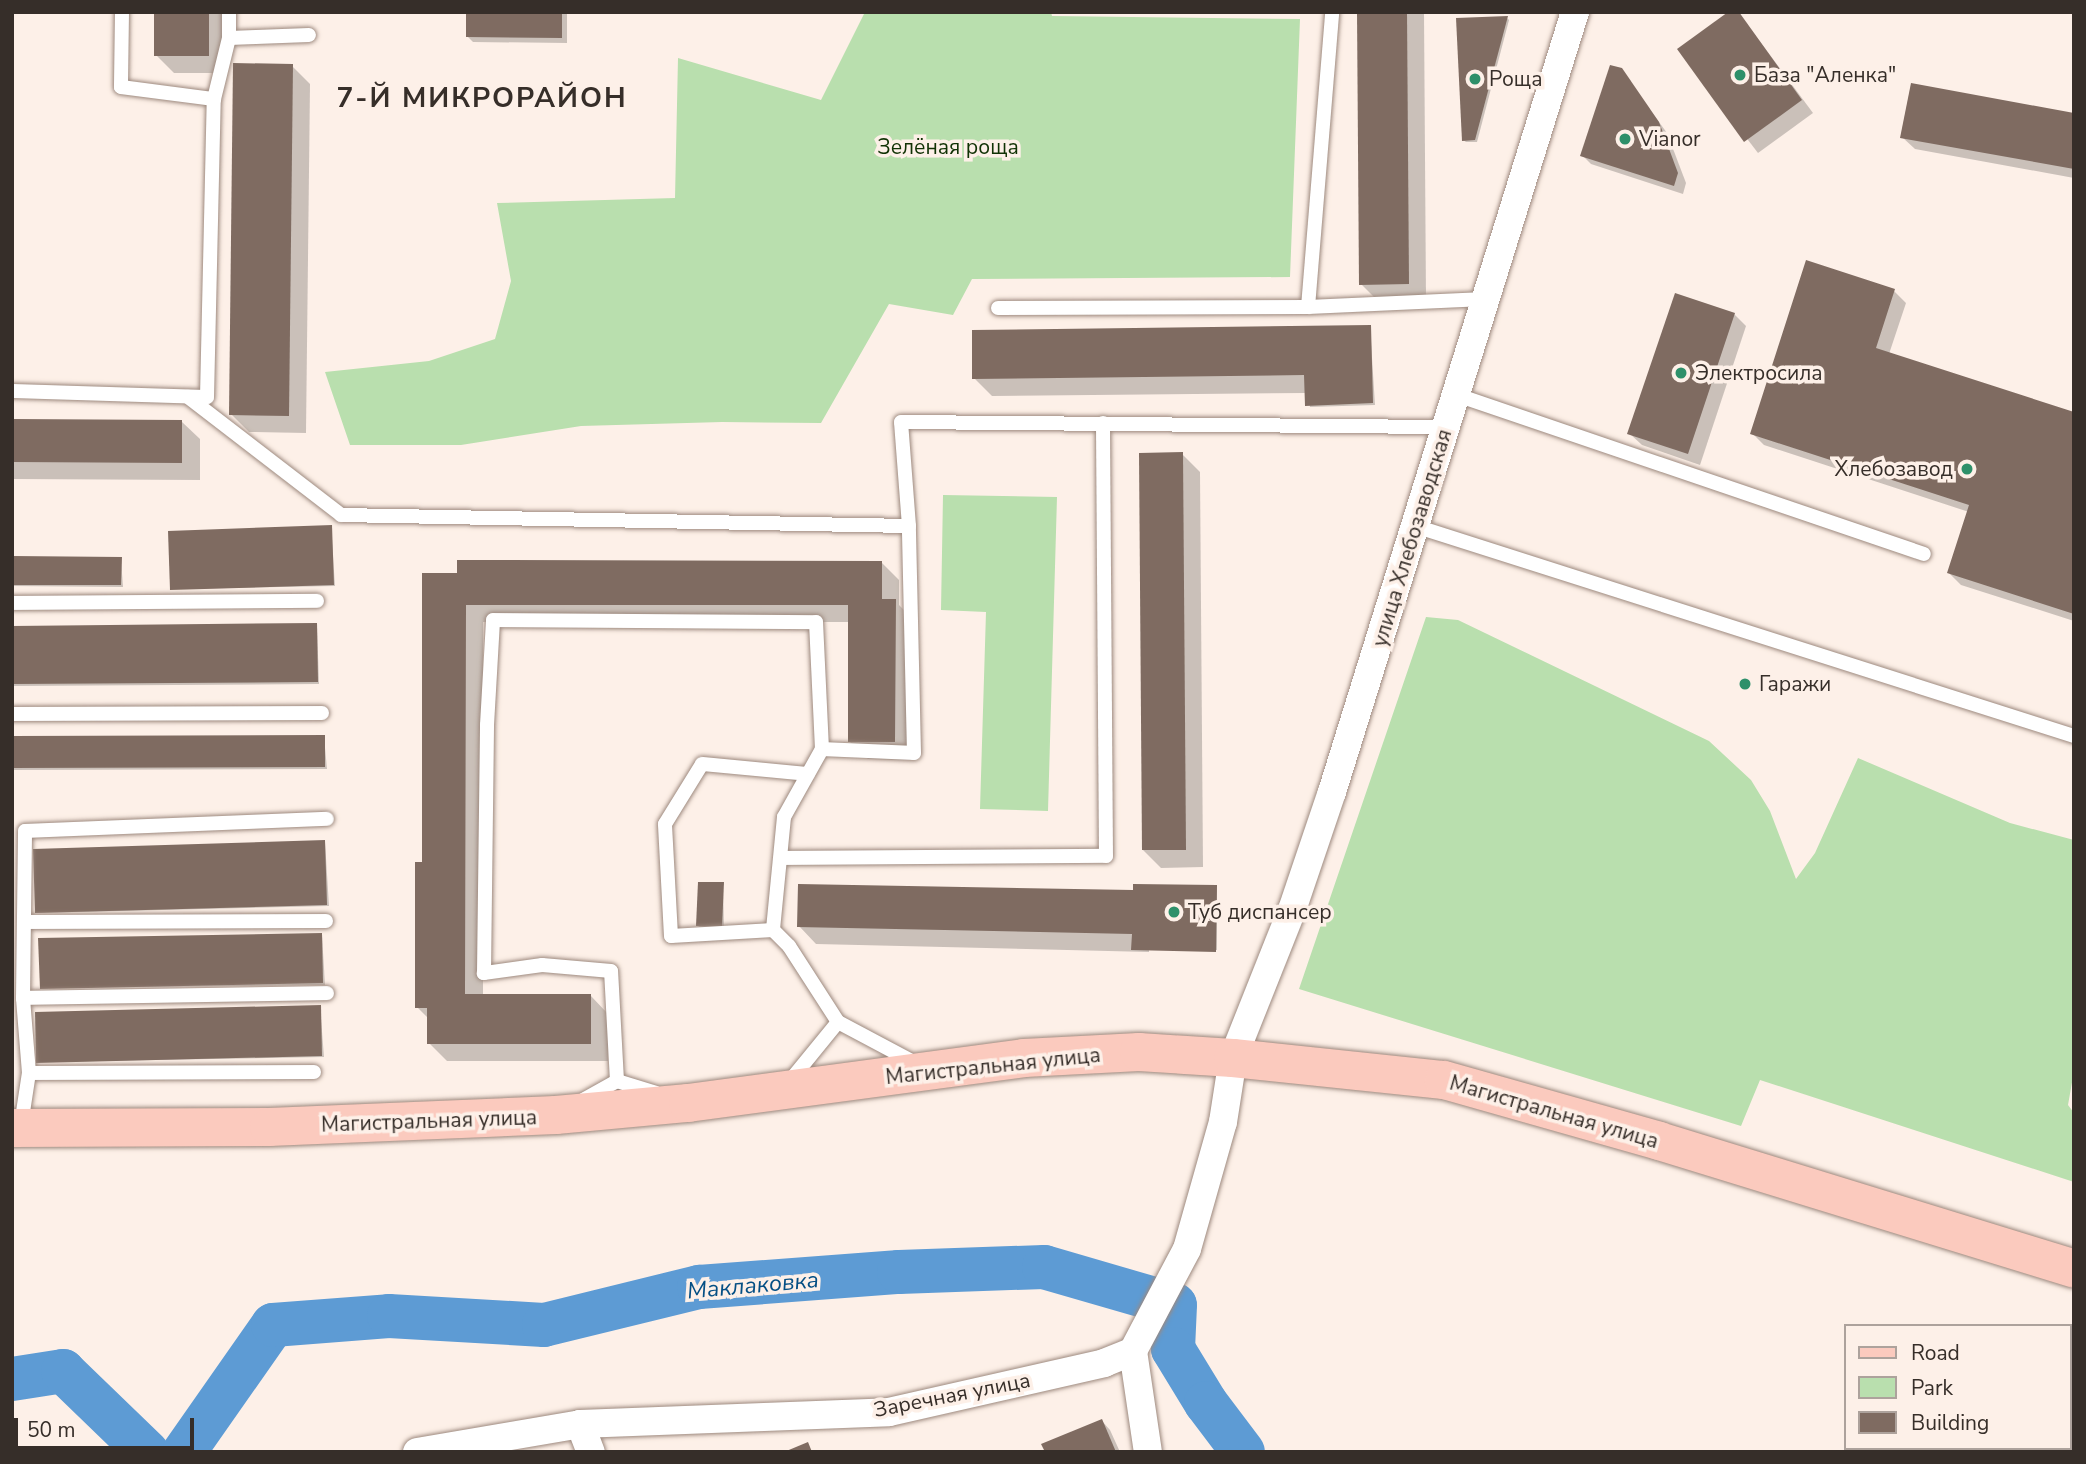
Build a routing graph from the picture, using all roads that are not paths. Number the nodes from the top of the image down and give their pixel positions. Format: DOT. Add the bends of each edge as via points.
graph roads {
  1 [pos="122,12"];
  2 [pos="229,12"];
  3 [pos="1332,12"];
  4 [pos="1575,12"];
  5 [pos="309,34"];
  6 [pos="229,38"];
  7 [pos="214,99"];
  8 [pos="1485,299"];
  9 [pos="1308,307"];
  10 [pos="998,308"];
  11 [pos="12,391"];
  12 [pos="1457,396"];
  13 [pos="188,397"];
  14 [pos="1103,423"];
  15 [pos="1446,427"];
  16 [pos="909,526"];
  17 [pos="1415,526"];
  18 [pos="1924,554"];
  19 [pos="317,601"];
  20 [pos="12,603"];
  21 [pos="322,713"];
  22 [pos="12,714"];
  23 [pos="2074,736"];
  24 [pos="822,749"];
  25 [pos="808,774"];
  26 [pos="327,819"];
  27 [pos="782,859"];
  28 [pos="326,921"];
  29 [pos="25,922"];
  30 [pos="773,930"];
  31 [pos="327,993"];
  32 [pos="23,998"];
  33 [pos="838,1021"];
  34 [pos="1233,1058"];
  35 [pos="314,1072"];
  36 [pos="933,1072"];
  37 [pos="29,1073"];
  38 [pos="617,1081"];
  39 [pos="781,1091"];
  40 [pos="688,1103"];
  41 [pos="556,1115"];
  42 [pos="16,1128"];
  43 [pos="2074,1269"];
  44 [pos="1133,1351"];
  45 [pos="580,1424"];
  46 [pos="417,1452"];
  47 [pos="591,1452"];
  48 [pos="1148,1452"];
  1 -- 7 [label="lane" via="121,86"];
  2 -- 6 [label="lane"];
  3 -- 9 [label="lane"];
  4 -- 8 [label="street, улица Хлебозаводская"];
  5 -- 6 [label="lane"];
  6 -- 7 [label="lane"];
  7 -- 13 [label="lane" via="207,397"];
  8 -- 9 [label="lane"];
  8 -- 12 [label="street, улица Хлебозаводская"];
  9 -- 10 [label="lane"];
  11 -- 13 [label="lane"];
  12 -- 15 [label="street, улица Хлебозаводская"];
  12 -- 18 [label="lane"];
  13 -- 16 [label="lane" via="341,515"];
  14 -- 15 [label="lane"];
  14 -- 16 [label="lane" via="901,422"];
  14 -- 27 [label="lane" via="1106,856"];
  15 -- 17 [label="street, улица Хлебозаводская"];
  16 -- 24 [label="lane" via="915,753"];
  17 -- 23 [label="lane"];
  17 -- 34 [label="street, улица Хлебозаводская" via="1292,911"];
  19 -- 20 [label="lane"];
  21 -- 22 [label="lane"];
  24 -- 25 [label="lane"];
  24 -- 38 [label="lane" via="816,622 493,620 486,725 484,973 542,965 611,971"];
  25 -- 27 [label="lane" via="784,817"];
  25 -- 30 [label="lane" via="702,764 665,824 671,936"];
  26 -- 29 [label="lane" via="25,831"];
  27 -- 30 [label="lane"];
  28 -- 29 [label="lane"];
  29 -- 32 [label="lane"];
  30 -- 33 [label="lane" via="789,946"];
  31 -- 32 [label="lane"];
  32 -- 37 [label="lane"];
  33 -- 36 [label="lane"];
  33 -- 39 [label="lane"];
  34 -- 36 [label="main road, Магистральная улица" via="1139,1052 1024,1058"];
  34 -- 43 [label="main road, Магистральная улица" via="1444,1080"];
  34 -- 44 [label="street, улица Хлебозаводская" via="1223,1122 1187,1249"];
  35 -- 37 [label="lane"];
  36 -- 39 [label="main road, Магистральная улица"];
  37 -- 42 [label="lane"];
  38 -- 40 [label="lane"];
  38 -- 41 [label="lane"];
  39 -- 40 [label="main road, Магистральная улица"];
  40 -- 41 [label="main road, Магистральная улица"];
  41 -- 42 [label="main road, Магистральная улица" via="269,1128"];
  44 -- 45 [label="street, Заречная улица" via="1104,1363 889,1412"];
  44 -- 48 [label="street"];
  45 -- 46 [label="street, Заречная улица"];
  45 -- 47 [label="street"];
}
